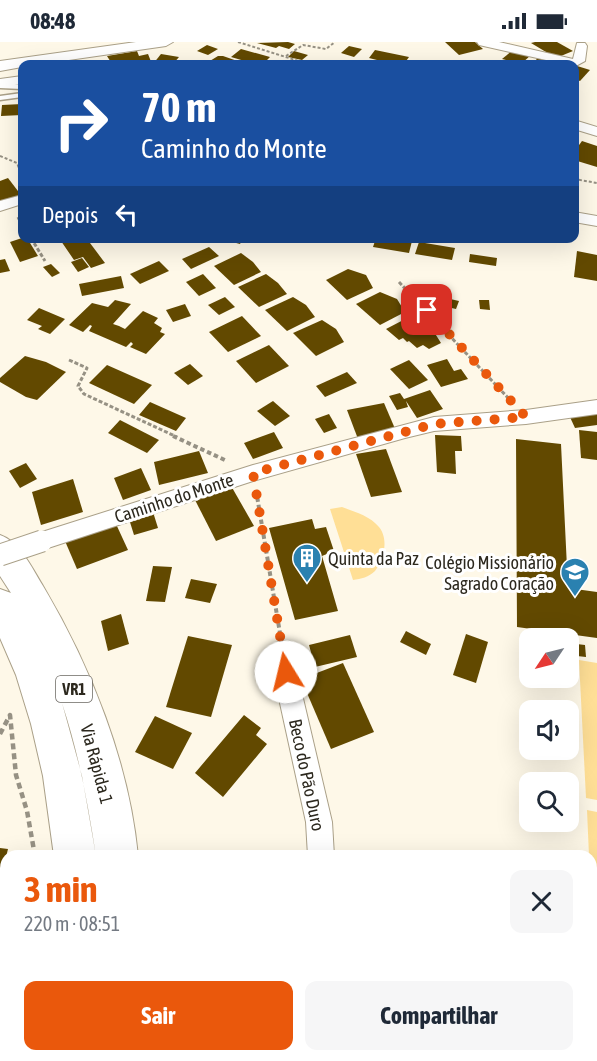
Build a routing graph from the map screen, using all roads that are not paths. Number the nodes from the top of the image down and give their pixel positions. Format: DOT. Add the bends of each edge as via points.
graph roads {
  1 [pos="166,42"];
  2 [pos="483,42"];
  3 [pos="578,44"];
  4 [pos="597,55"];
  5 [pos="42,60"];
  6 [pos="561,60"];
  7 [pos="579,60"];
  8 [pos="18,63"];
  9 [pos="0,66"];
  10 [pos="18,81"];
  11 [pos="0,85"];
  12 [pos="18,87"];
  13 [pos="18,96"];
  14 [pos="0,98"];
  15 [pos="579,126"];
  16 [pos="597,132"];
  17 [pos="18,200"];
  18 [pos="0,206"];
  19 [pos="579,218"];
  20 [pos="597,221"];
  21 [pos="597,407"];
  22 [pos="0,549"];
  23 [pos="0,555"];
  24 [pos="0,604"];
  25 [pos="290,694"];
  26 [pos="74,850"];
  27 [pos="116,850"];
  28 [pos="321,850"];
  1 -- 5 [label="street"];
  2 -- 6 [label="street"];
  3 -- 4 [label="street"];
  3 -- 7 [label="street"];
  8 -- 9 [label="street"];
  10 -- 11 [label="street"];
  11 -- 12 [label="lane"];
  13 -- 14 [label="lane"];
  15 -- 16 [label="street"];
  17 -- 18 [label="street"];
  19 -- 20 [label="street"];
  21 -- 23 [label="street, Caminho do Monte, bridge" via="434,424 253,473"];
  22 -- 27 [label="highway, Via Rápida 1 / VR1" via="21,576 66,667 100,766"];
  24 -- 26 [label="highway, Via Rápida 1 / VR1" via="39,682 53,732"];
  25 -- 28 [label="street, Beco do Pão Duro" via="319,822"];
}
